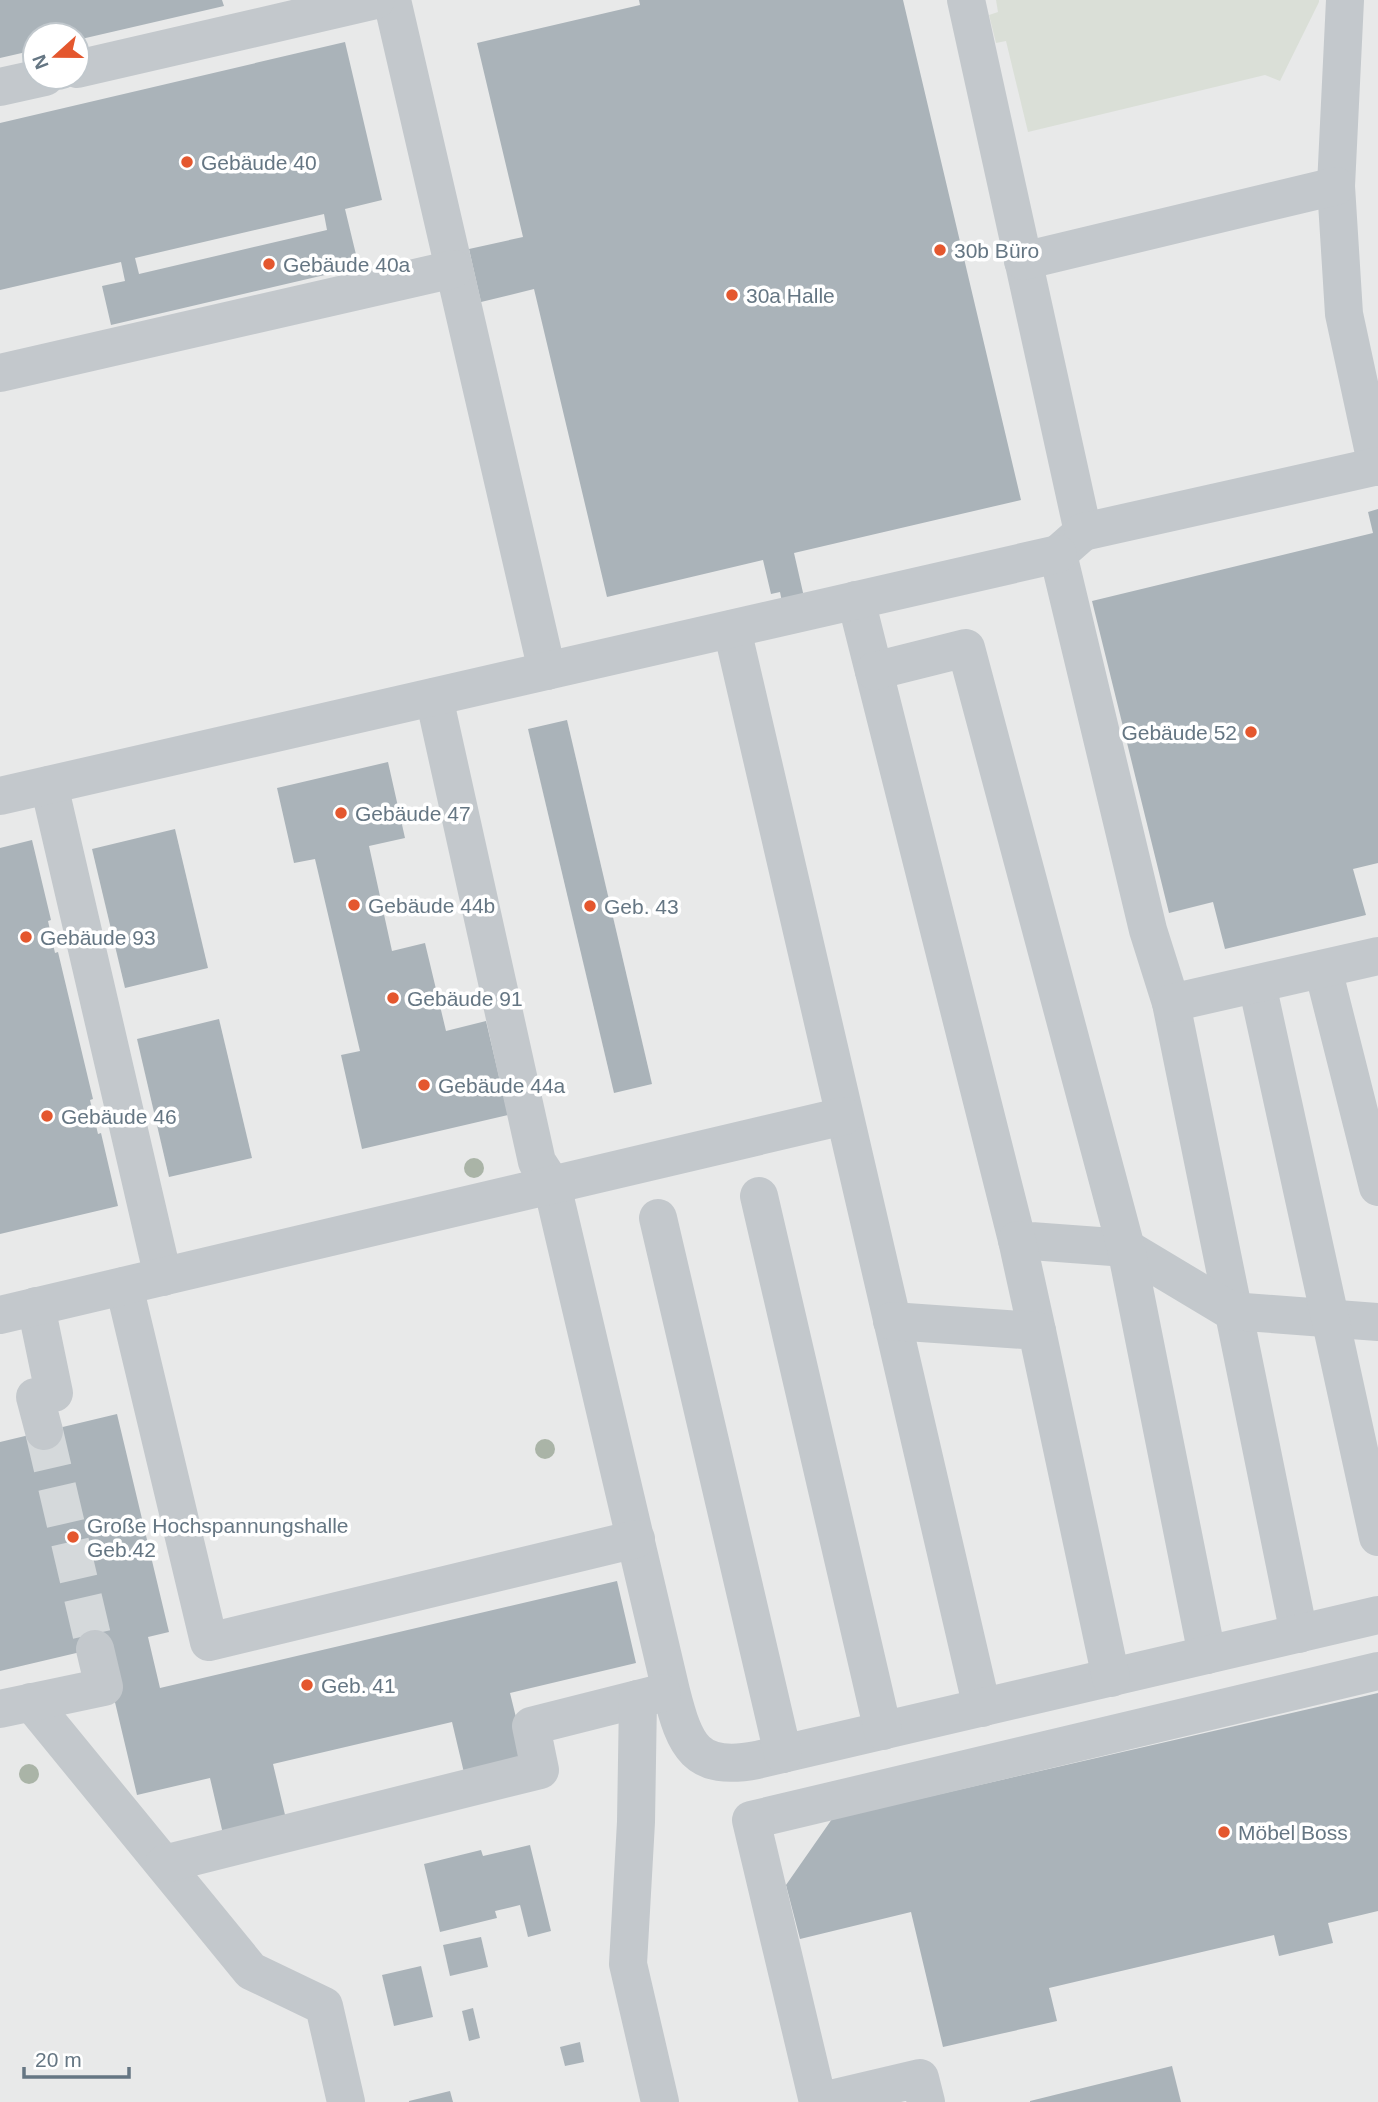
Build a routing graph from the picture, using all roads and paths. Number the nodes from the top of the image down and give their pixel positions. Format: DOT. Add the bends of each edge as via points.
graph roads {
  1 [pos="376,0"];
  2 [pos="392,0"];
  3 [pos="966,0"];
  4 [pos="1345,0"];
  5 [pos="91,66"];
  6 [pos="21,82"];
  7 [pos="0,87"];
  8 [pos="1336,186"];
  9 [pos="1023,261"];
  10 [pos="454,269"];
  11 [pos="0,373"];
  12 [pos="1377,466"];
  13 [pos="1070,543"];
  14 [pos="856,600"];
  15 [pos="732,629"];
  16 [pos="547,671"];
  17 [pos="874,671"];
  18 [pos="434,696"];
  19 [pos="49,785"];
  20 [pos="0,796"];
  21 [pos="1378,956"];
  22 [pos="1323,969"];
  23 [pos="1257,984"];
  24 [pos="1171,1003"];
  25 [pos="844,1116"];
  26 [pos="552,1185"];
  27 [pos="1378,1187"];
  28 [pos="759,1196"];
  29 [pos="657,1219"];
  30 [pos="1017,1240"];
  31 [pos="1126,1248"];
  32 [pos="163,1277"];
  33 [pos="124,1286"];
  34 [pos="18,1311"];
  35 [pos="1231,1311"];
  36 [pos="1330,1318"];
  37 [pos="892,1321"];
  38 [pos="1378,1322"];
  39 [pos="1037,1331"];
  40 [pos="44,1431"];
  41 [pos="1378,1537"];
  42 [pos="636,1539"];
  43 [pos="1378,1615"];
  44 [pos="1299,1634"];
  45 [pos="95,1649"];
  46 [pos="1207,1655"];
  47 [pos="1378,1671"];
  48 [pos="1111,1678"];
  49 [pos="654,1695"];
  50 [pos="15,1706"];
  51 [pos="982,1708"];
  52 [pos="883,1731"];
  53 [pos="783,1754"];
  54 [pos="164,1864"];
  55 [pos="923,2090"];
  56 [pos="346,2102"];
  57 [pos="660,2102"];
  1 -- 5 [label="lane"];
  2 -- 10 [label="lane"];
  3 -- 9 [label="lane"];
  4 -- 8 [label="lane"];
  6 -- 7 [label="lane"];
  8 -- 9 [label="lane"];
  8 -- 12 [label="lane" via="1344,314"];
  9 -- 13 [label="lane"];
  10 -- 11 [label="lane"];
  10 -- 16 [label="lane"];
  12 -- 13 [label="lane"];
  13 -- 14 [label="lane"];
  13 -- 24 [label="lane" via="1148,930"];
  14 -- 15 [label="lane"];
  14 -- 17 [label="lane"];
  15 -- 16 [label="lane"];
  15 -- 25 [label="lane"];
  16 -- 18 [label="lane"];
  17 -- 30 [label="lane"];
  17 -- 31 [label="lane" via="967,648"];
  18 -- 19 [label="lane"];
  18 -- 26 [label="lane" via="537,1162"];
  19 -- 20 [label="lane"];
  19 -- 32 [label="lane"];
  21 -- 22 [label="lane"];
  22 -- 23 [label="lane"];
  22 -- 27 [label="lane"];
  23 -- 24 [label="lane"];
  23 -- 36 [label="lane"];
  24 -- 35 [label="lane"];
  25 -- 26 [label="lane"];
  25 -- 37 [label="lane"];
  26 -- 32 [label="lane"];
  26 -- 42 [label="lane"];
  28 -- 52 [label="lane"];
  29 -- 53 [label="lane"];
  30 -- 31 [label="lane"];
  30 -- 39 [label="lane"];
  31 -- 35 [label="lane"];
  31 -- 46 [label="lane"];
  32 -- 33 [label="lane"];
  33 -- 34 [label="lane"];
  33 -- 42 [label="lane" via="209,1642"];
  34 -- 40 [label="lane" via="54,1393 36,1397"];
  35 -- 36 [label="lane"];
  35 -- 44 [label="lane"];
  36 -- 38 [label="lane"];
  36 -- 41 [label="lane"];
  37 -- 39 [label="lane"];
  37 -- 51 [label="lane"];
  39 -- 48 [label="lane"];
  42 -- 49 [label="lane"];
  43 -- 44 [label="lane"];
  44 -- 46 [label="lane"];
  45 -- 50 [label="lane" via="104,1686"];
  46 -- 48 [label="lane"];
  47 -- 55 [label="lane" via="751,1820 818,2102"];
  48 -- 51 [label="lane"];
  49 -- 53 [label="lane" via="679,1720 691,1746 705,1759 730,1765"];
  49 -- 54 [label="lane" via="531,1726 540,1770"];
  49 -- 57 [label="lane" via="636,1822 628,1964"];
  50 -- 54 [label="lane"];
  51 -- 52 [label="lane"];
  52 -- 53 [label="lane"];
  54 -- 56 [label="lane" via="251,1972 324,2006"];
}
